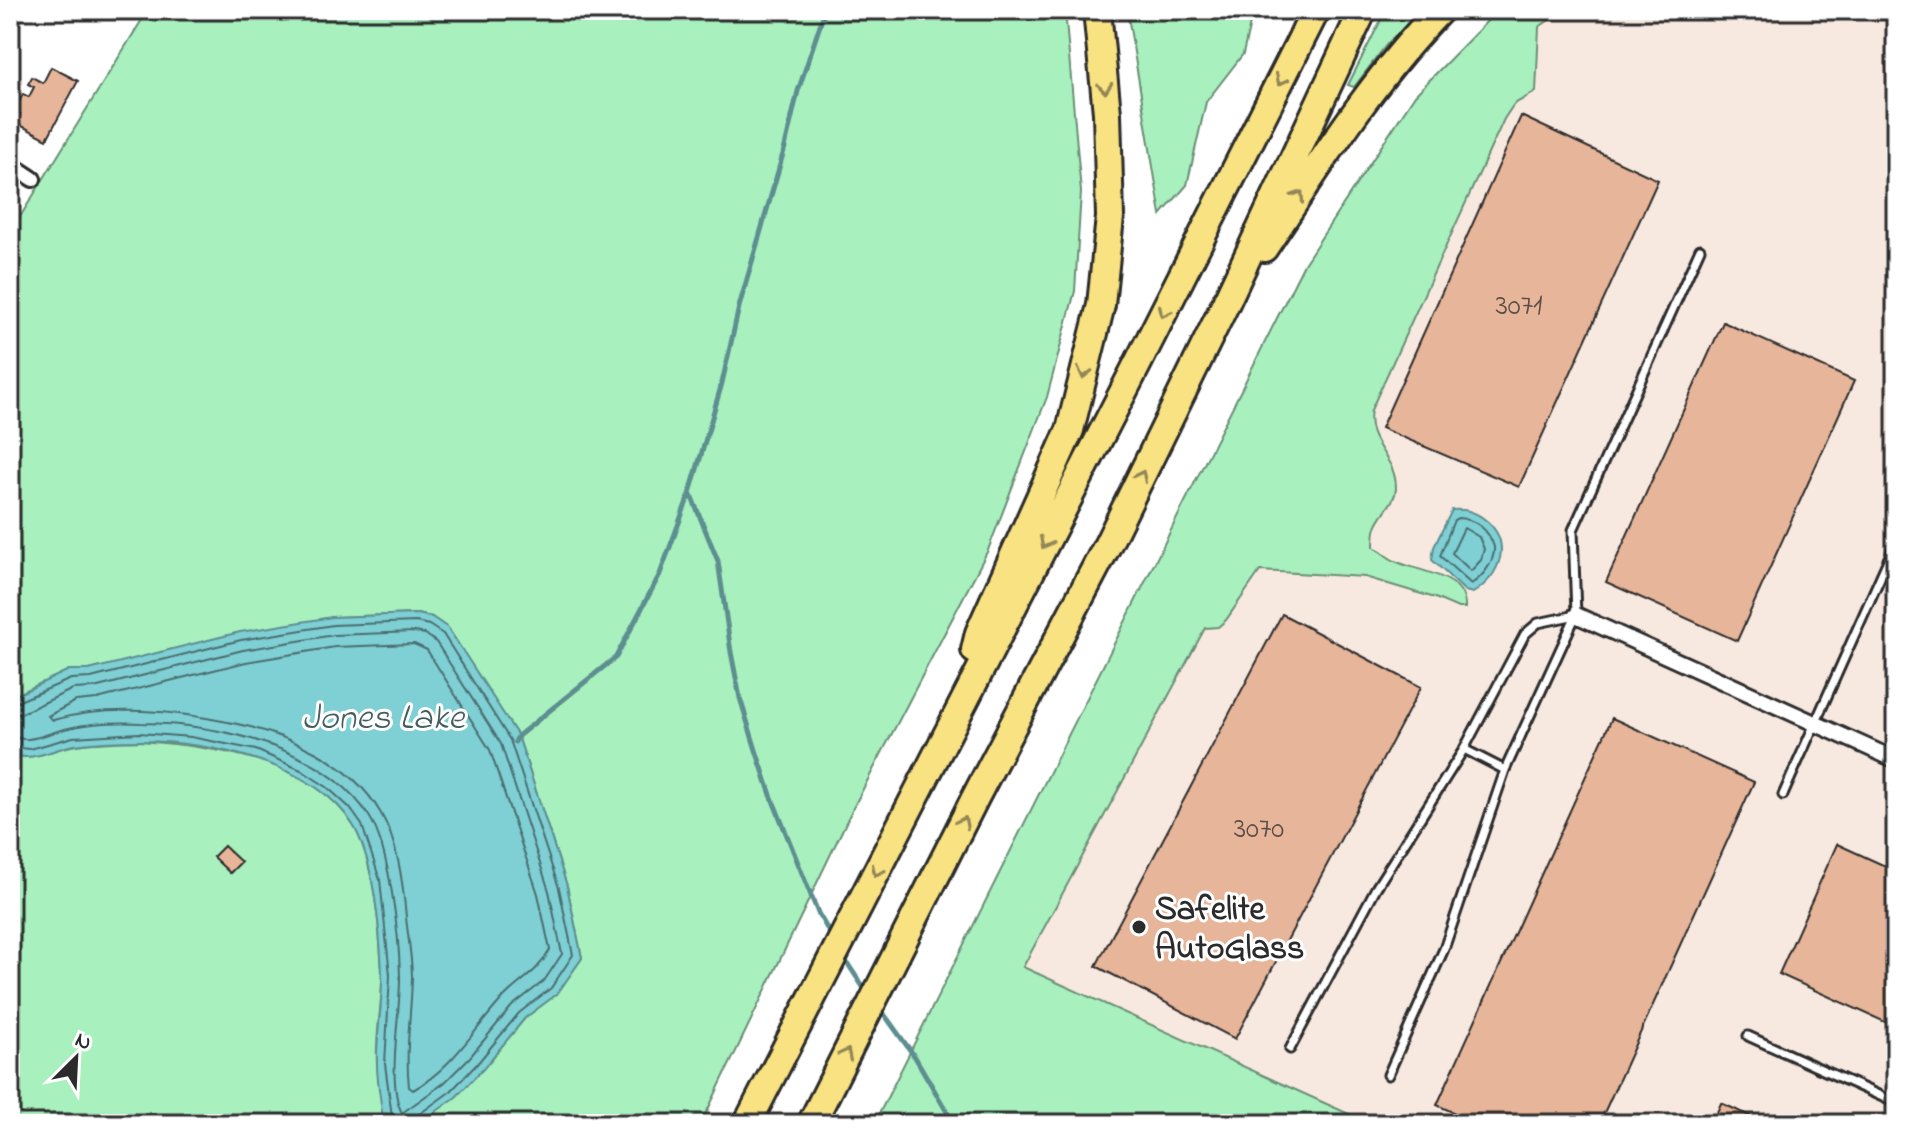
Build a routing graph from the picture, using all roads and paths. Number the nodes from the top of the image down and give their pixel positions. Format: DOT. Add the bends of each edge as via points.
graph roads {
  1 [pos="1097,10"];
  2 [pos="1316,10"];
  3 [pos="1363,10"];
  4 [pos="1440,10"];
  5 [pos="10,164"];
  6 [pos="33,179"];
  7 [pos="1700,249"];
  8 [pos="1224,307"];
  9 [pos="1896,542"];
  10 [pos="1576,615"];
  11 [pos="963,702"];
  12 [pos="1815,723"];
  13 [pos="1464,749"];
  14 [pos="1896,760"];
  15 [pos="1505,770"];
  16 [pos="1783,795"];
  17 [pos="1748,1036"];
  18 [pos="1290,1049"];
  19 [pos="1388,1075"];
  20 [pos="1896,1103"];
  21 [pos="747,1124"];
  22 [pos="811,1124"];
  1 -- 11 [label="highway, one-way" via="1110,217 1101,305 1070,430 979,633"];
  2 -- 11 [label="highway, one-way"];
  3 -- 8 [label="highway"];
  8 -- 4 [label="highway, one-way" via="1362,104"];
  5 -- 6 [label="street"];
  7 -- 10 [label="lane" via="1573,530"];
  22 -- 8 [label="highway, one-way"];
  9 -- 12 [label="lane"];
  10 -- 12 [label="street"];
  10 -- 13 [label="lane" via="1538,623 1525,634"];
  10 -- 15 [label="lane"];
  11 -- 21 [label="highway, one-way"];
  12 -- 14 [label="street"];
  12 -- 16 [label="lane"];
  13 -- 15 [label="lane"];
  13 -- 18 [label="lane" via="1376,888"];
  15 -- 19 [label="lane" via="1444,949"];
  17 -- 20 [label="lane"];
}
